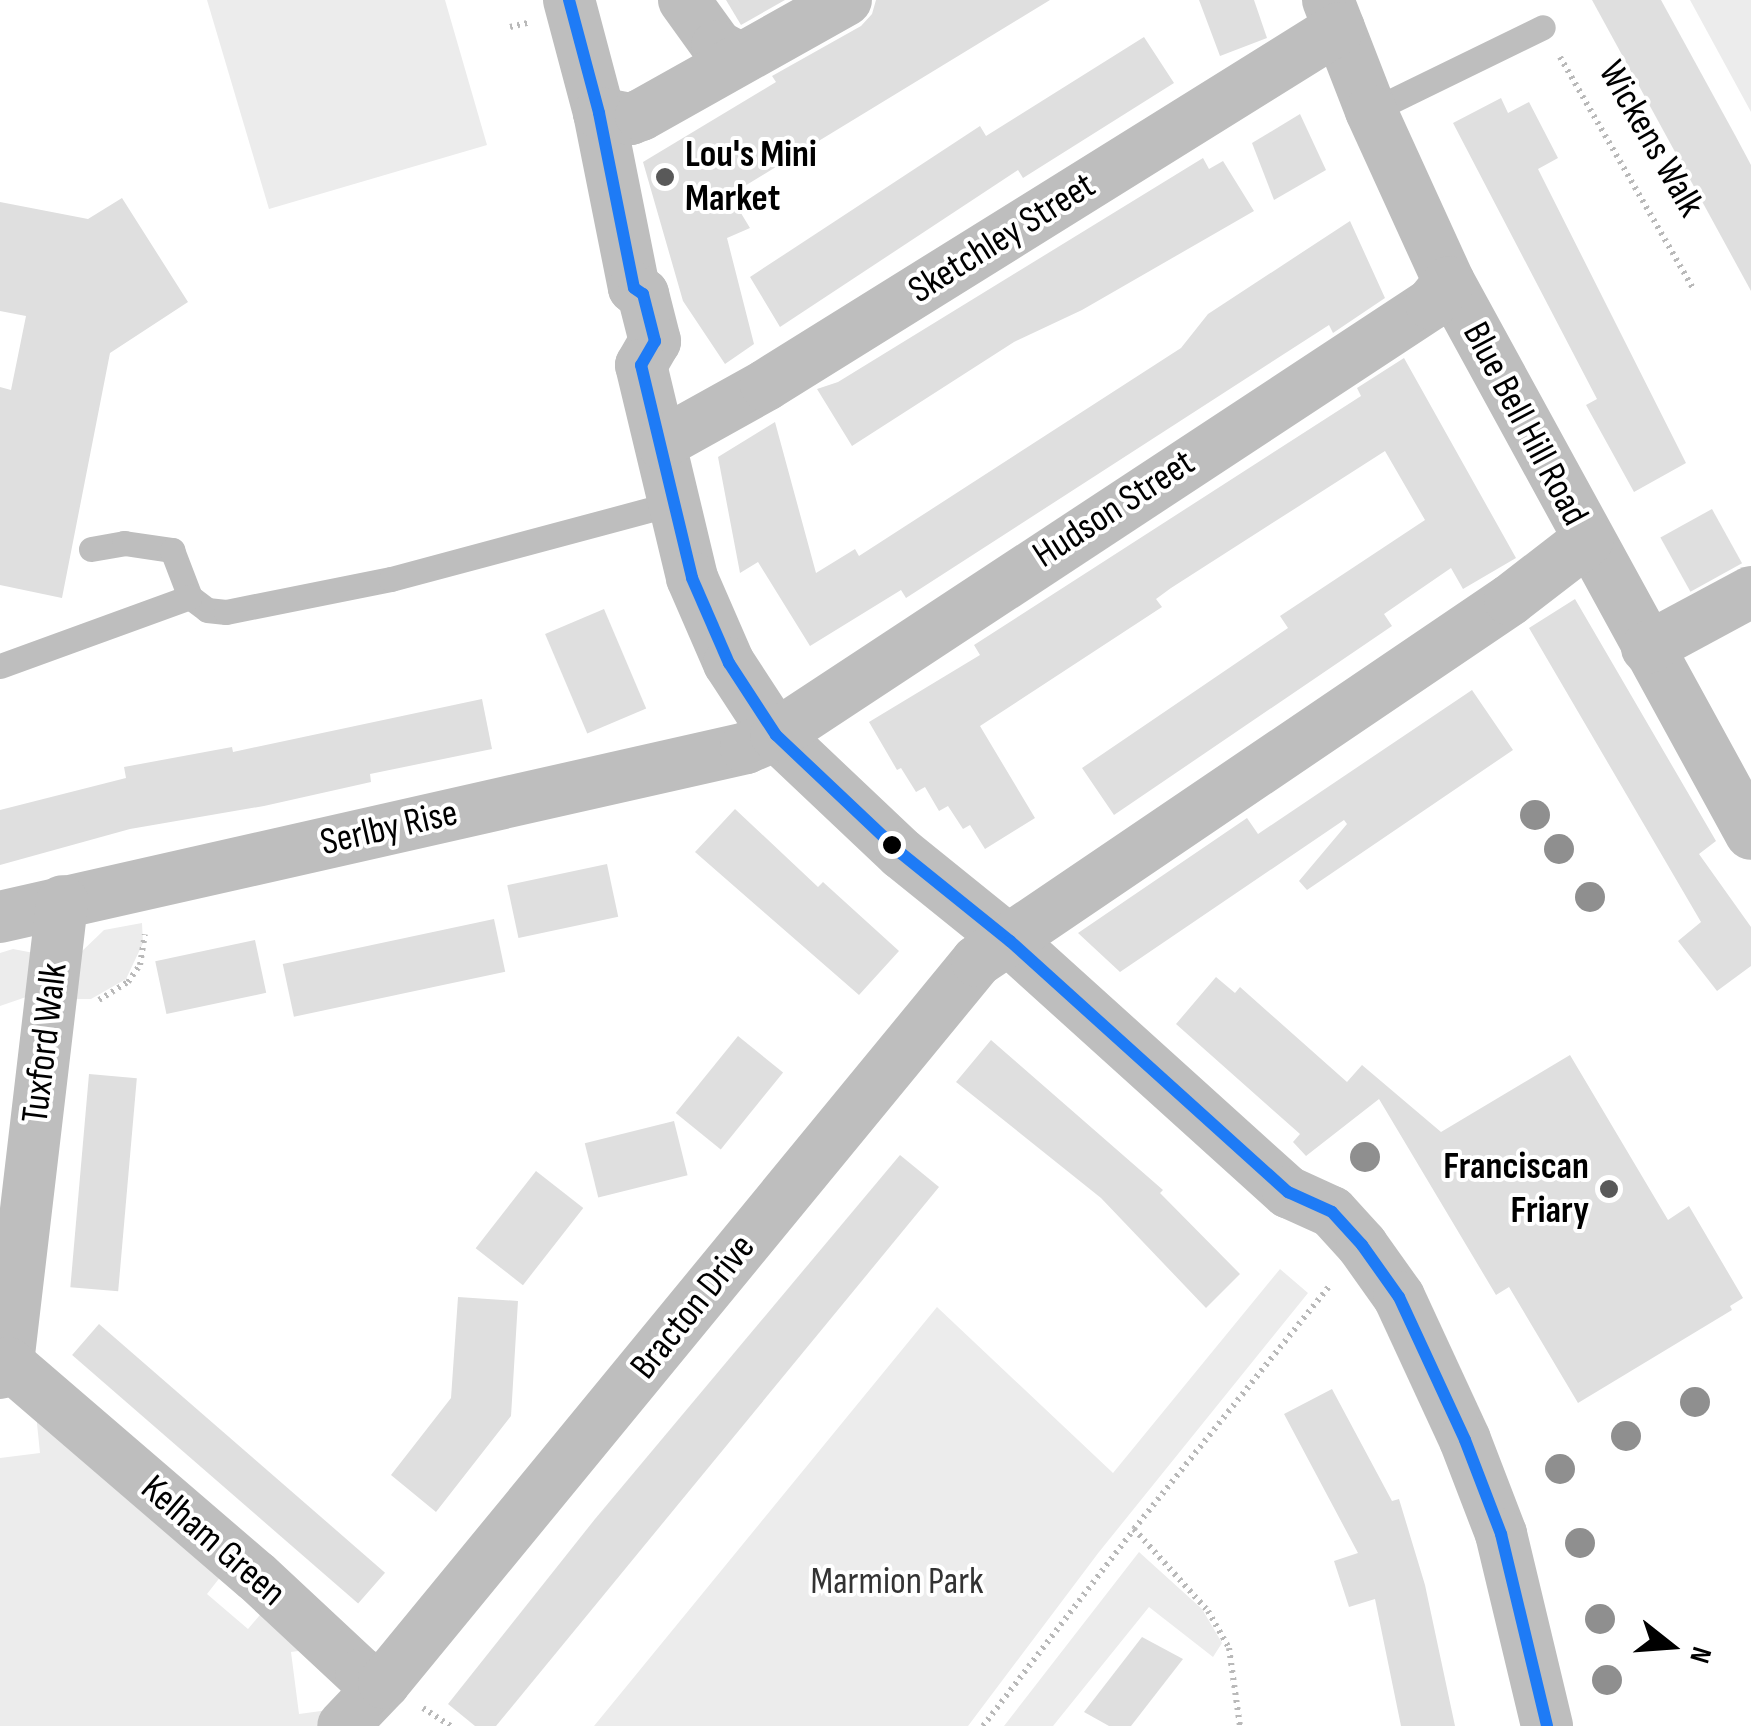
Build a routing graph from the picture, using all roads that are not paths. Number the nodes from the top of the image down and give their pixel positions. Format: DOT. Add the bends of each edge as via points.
graph roads {
  1 [pos="569,0"];
  2 [pos="684,0"];
  3 [pos="846,0"];
  4 [pos="1333,14"];
  5 [pos="1543,27"];
  6 [pos="740,58"];
  7 [pos="1371,111"];
  8 [pos="599,113"];
  9 [pos="1449,282"];
  10 [pos="662,442"];
  11 [pos="676,502"];
  12 [pos="1588,540"];
  13 [pos="91,549"];
  14 [pos="1751,592"];
  15 [pos="190,597"];
  16 [pos="1647,648"];
  17 [pos="0,666"];
  18 [pos="776,735"];
  19 [pos="1751,834"];
  20 [pos="62,901"];
  21 [pos="0,917"];
  22 [pos="1010,941"];
  23 [pos="4,1368"];
  24 [pos="384,1683"];
  25 [pos="343,1726"];
  26 [pos="1547,1726"];
  1 -- 8 [label="street"];
  2 -- 6 [label="street" via="717,46"];
  3 -- 6 [label="street"];
  4 -- 7 [label="street, Blue Bell Hill Road"];
  4 -- 10 [label="street, Sketchley Street" via="766,385"];
  5 -- 7 [label="lane"];
  6 -- 8 [label="street" via="641,116"];
  7 -- 9 [label="street, Blue Bell Hill Road"];
  8 -- 10 [label="street" via="634,288 643,294 655,342 641,364"];
  9 -- 12 [label="street, Blue Bell Hill Road"];
  9 -- 18 [label="street, Hudson Street" via="1431,304"];
  10 -- 11 [label="street"];
  11 -- 15 [label="lane" via="392,578 226,612 207,610"];
  11 -- 18 [label="street" via="711,629"];
  12 -- 16 [label="street, Blue Bell Hill Road"];
  12 -- 22 [label="street, Bracton Drive"];
  13 -- 15 [label="lane" via="124,542 172,550"];
  14 -- 16 [label="street"];
  15 -- 17 [label="lane"];
  16 -- 19 [label="street, Blue Bell Hill Road"];
  18 -- 20 [label="street, Serlby Rise" via="746,748"];
  18 -- 22 [label="street" via="902,854"];
  20 -- 21 [label="street, Serlby Rise"];
  20 -- 23 [label="street, Tuxford Walk"];
  22 -- 24 [label="street, Bracton Drive" via="977,961"];
  22 -- 26 [label="street" via="1288,1192 1332,1212 1399,1296 1502,1534"];
  23 -- 24 [label="street, Kelham Green" via="256,1576 361,1674"];
  24 -- 25 [label="street"];
}
